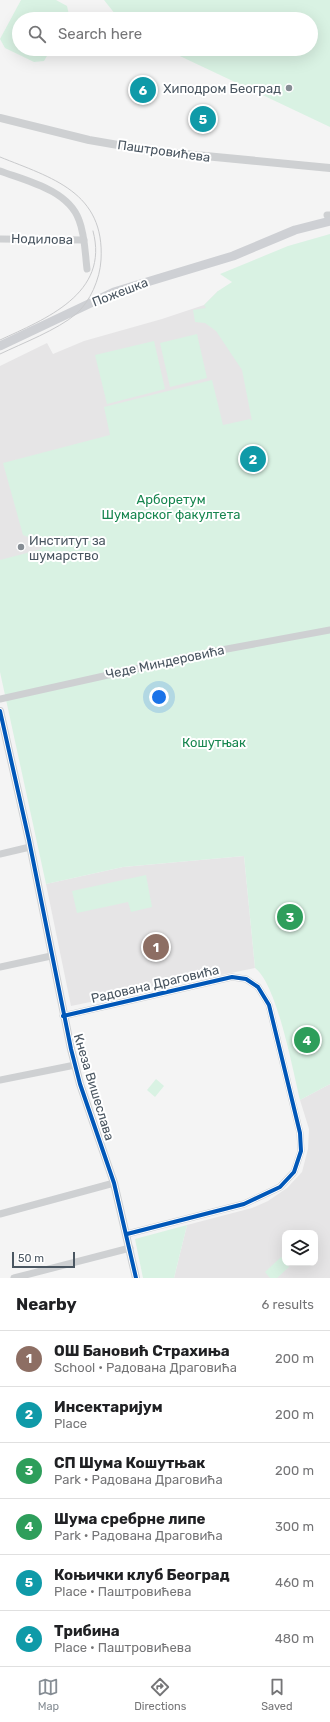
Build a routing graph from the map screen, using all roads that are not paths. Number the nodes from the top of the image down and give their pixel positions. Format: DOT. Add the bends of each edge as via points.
graph roads {
  1 [pos="0,118"];
  2 [pos="330,168"];
  3 [pos="0,170"];
  4 [pos="329,217"];
  5 [pos="0,239"];
  6 [pos="84,240"];
  7 [pos="87,269"];
  8 [pos="0,346"];
  9 [pos="330,630"];
  10 [pos="0,699"];
  11 [pos="0,712"];
  12 [pos="3,740"];
  13 [pos="30,847"];
  14 [pos="0,854"];
  15 [pos="51,956"];
  16 [pos="0,967"];
  17 [pos="63,1016"];
  18 [pos="74,1065"];
  19 [pos="0,1080"];
  20 [pos="114,1183"];
  21 [pos="0,1214"];
  22 [pos="127,1234"];
  23 [pos="130,1248"];
  24 [pos="14,1278"];
  25 [pos="136,1278"];
  1 -- 2 [label="street, Паштровићева" via="89,140 153,151"];
  3 -- 6 [label="street" via="42,187 63,200 78,219"];
  4 -- 8 [label="main road, Пожешка" via="245,251 114,292"];
  5 -- 6 [label="street, Нодилова"];
  6 -- 7 [label="street"];
  9 -- 10 [label="street, Чеде Миндеровића" via="216,651"];
  11 -- 12 [label="street, Кнеза Вишеслава"];
  12 -- 13 [label="street, Кнеза Вишеслава"];
  13 -- 14 [label="street"];
  13 -- 15 [label="street, Кнеза Вишеслава"];
  15 -- 16 [label="street"];
  15 -- 17 [label="street, Кнеза Вишеслава"];
  17 -- 18 [label="street, Кнеза Вишеслава"];
  17 -- 22 [label="street, Радована Драговића" via="232,977 246,979 258,987 265,996 274,1019 300,1133 301,1150 294,1172 280,1187 244,1204"];
  18 -- 19 [label="street"];
  18 -- 20 [label="street, Кнеза Вишеслава"];
  20 -- 21 [label="street"];
  20 -- 22 [label="street, Кнеза Вишеслава"];
  22 -- 23 [label="street, Кнеза Вишеслава"];
  23 -- 24 [label="street"];
  23 -- 25 [label="street, Кнеза Вишеслава"];
}
